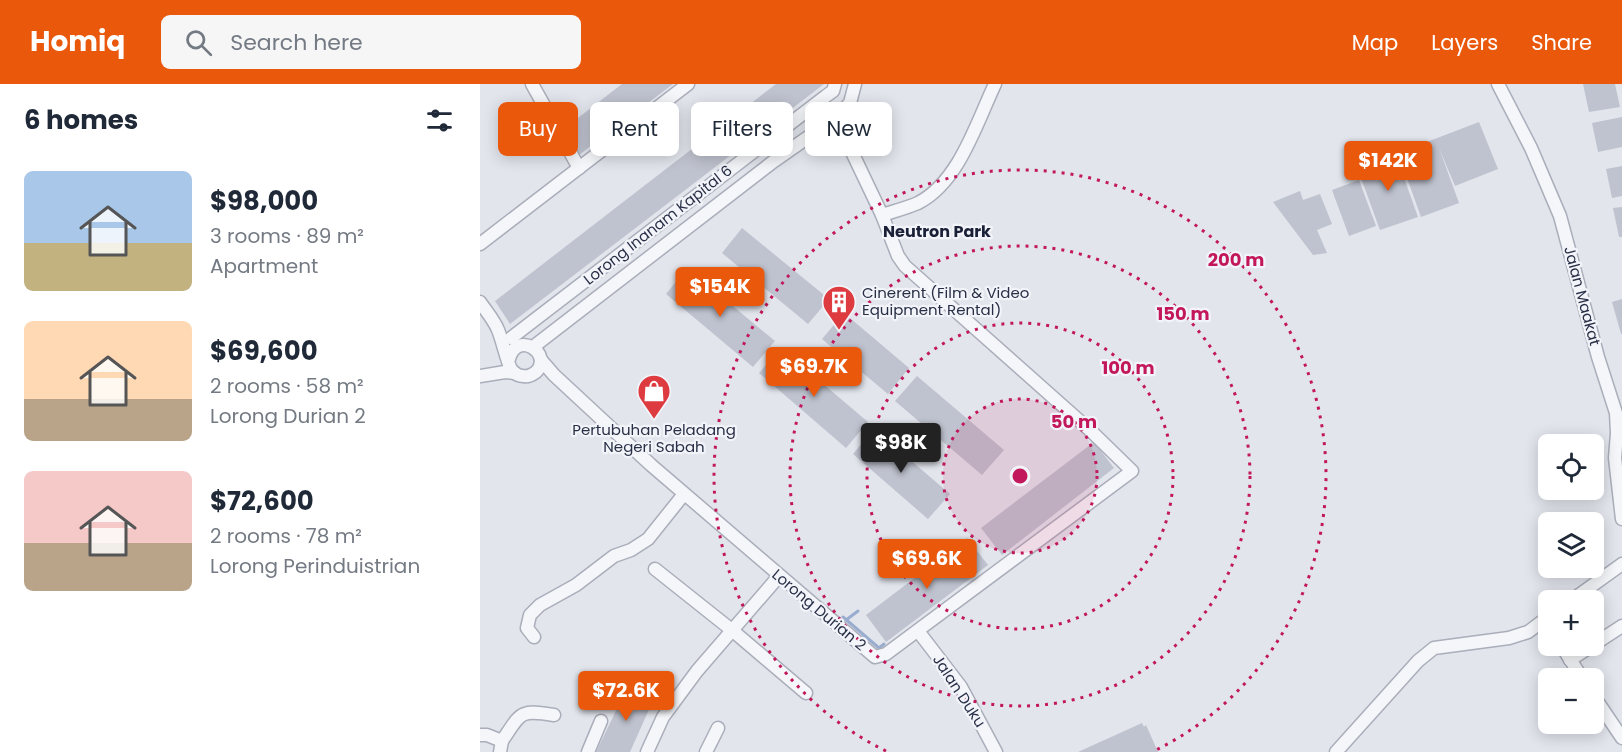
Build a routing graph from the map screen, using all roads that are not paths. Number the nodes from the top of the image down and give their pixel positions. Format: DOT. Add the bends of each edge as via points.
graph roads {
  1 [pos="532,84"];
  2 [pos="688,84"];
  3 [pos="855,84"];
  4 [pos="995,84"];
  5 [pos="1498,84"];
  6 [pos="834,87"];
  7 [pos="850,102"];
  8 [pos="805,139"];
  9 [pos="855,156"];
  10 [pos="579,168"];
  11 [pos="882,215"];
  12 [pos="480,244"];
  13 [pos="480,302"];
  14 [pos="496,326"];
  15 [pos="511,338"];
  16 [pos="528,346"];
  17 [pos="509,359"];
  18 [pos="541,360"];
  19 [pos="520,375"];
  20 [pos="554,375"];
  21 [pos="480,376"];
  22 [pos="684,494"];
  23 [pos="1622,519"];
  24 [pos="1622,564"];
  25 [pos="655,569"];
  26 [pos="779,576"];
  27 [pos="1586,590"];
  28 [pos="1538,626"];
  29 [pos="1622,626"];
  30 [pos="733,631"];
  31 [pos="918,631"];
  32 [pos="534,636"];
  33 [pos="1567,656"];
  34 [pos="1570,660"];
  35 [pos="1575,668"];
  36 [pos="806,693"];
  37 [pos="1604,711"];
  38 [pos="554,715"];
  39 [pos="602,721"];
  40 [pos="718,728"];
  41 [pos="480,735"];
  42 [pos="1621,735"];
  43 [pos="501,747"];
  44 [pos="588,752"];
  45 [pos="647,752"];
  46 [pos="706,752"];
  47 [pos="996,752"];
  48 [pos="1336,752"];
  1 -- 10 [label="street"];
  2 -- 10 [label="street"];
  3 -- 7 [label="street"];
  4 -- 11 [label="street" via="947,181 918,203"];
  5 -- 23 [label="street, Jalan Maakat" via="1560,216 1616,413 1615,458"];
  6 -- 15 [label="street, Lorong Inanam Kapital 6"];
  8 -- 16 [label="street"];
  9 -- 11 [label="street"];
  10 -- 12 [label="street"];
  11 -- 31 [label="street, Lorong Durian 2" via="898,256 912,274 1132,471"];
  13 -- 14 [label="street"];
  14 -- 15 [label="street"];
  14 -- 17 [label="street"];
  15 -- 16 [label="street"];
  16 -- 17 [label="street" via="513,350"];
  16 -- 18 [label="street"];
  17 -- 19 [label="street"];
  18 -- 19 [label="street" via="535,373"];
  18 -- 20 [label="street, Lorong Durian 2"];
  19 -- 20 [label="street"];
  19 -- 21 [label="street" via="496,372"];
  20 -- 22 [label="street, Lorong Durian 2"];
  22 -- 26 [label="street, Lorong Durian 2"];
  22 -- 32 [label="street" via="648,539 614,556 576,585 540,605 530,615 527,628"];
  24 -- 27 [label="street"];
  25 -- 30 [label="street"];
  26 -- 30 [label="street"];
  26 -- 31 [label="street, Lorong Durian 2" via="875,657 886,654"];
  28 -- 48 [label="street" via="1509,638 1434,648"];
  29 -- 34 [label="street"];
  30 -- 36 [label="street"];
  30 -- 45 [label="street" via="663,717"];
  31 -- 47 [label="street, Jalan Duku" via="960,687"];
  33 -- 34 [label="street"];
  34 -- 35 [label="street"];
  37 -- 42 [label="street"];
  38 -- 43 [label="street" via="532,711 521,714"];
  39 -- 44 [label="street"];
  40 -- 46 [label="street"];
  41 -- 43 [label="street" via="487,735"];
}
